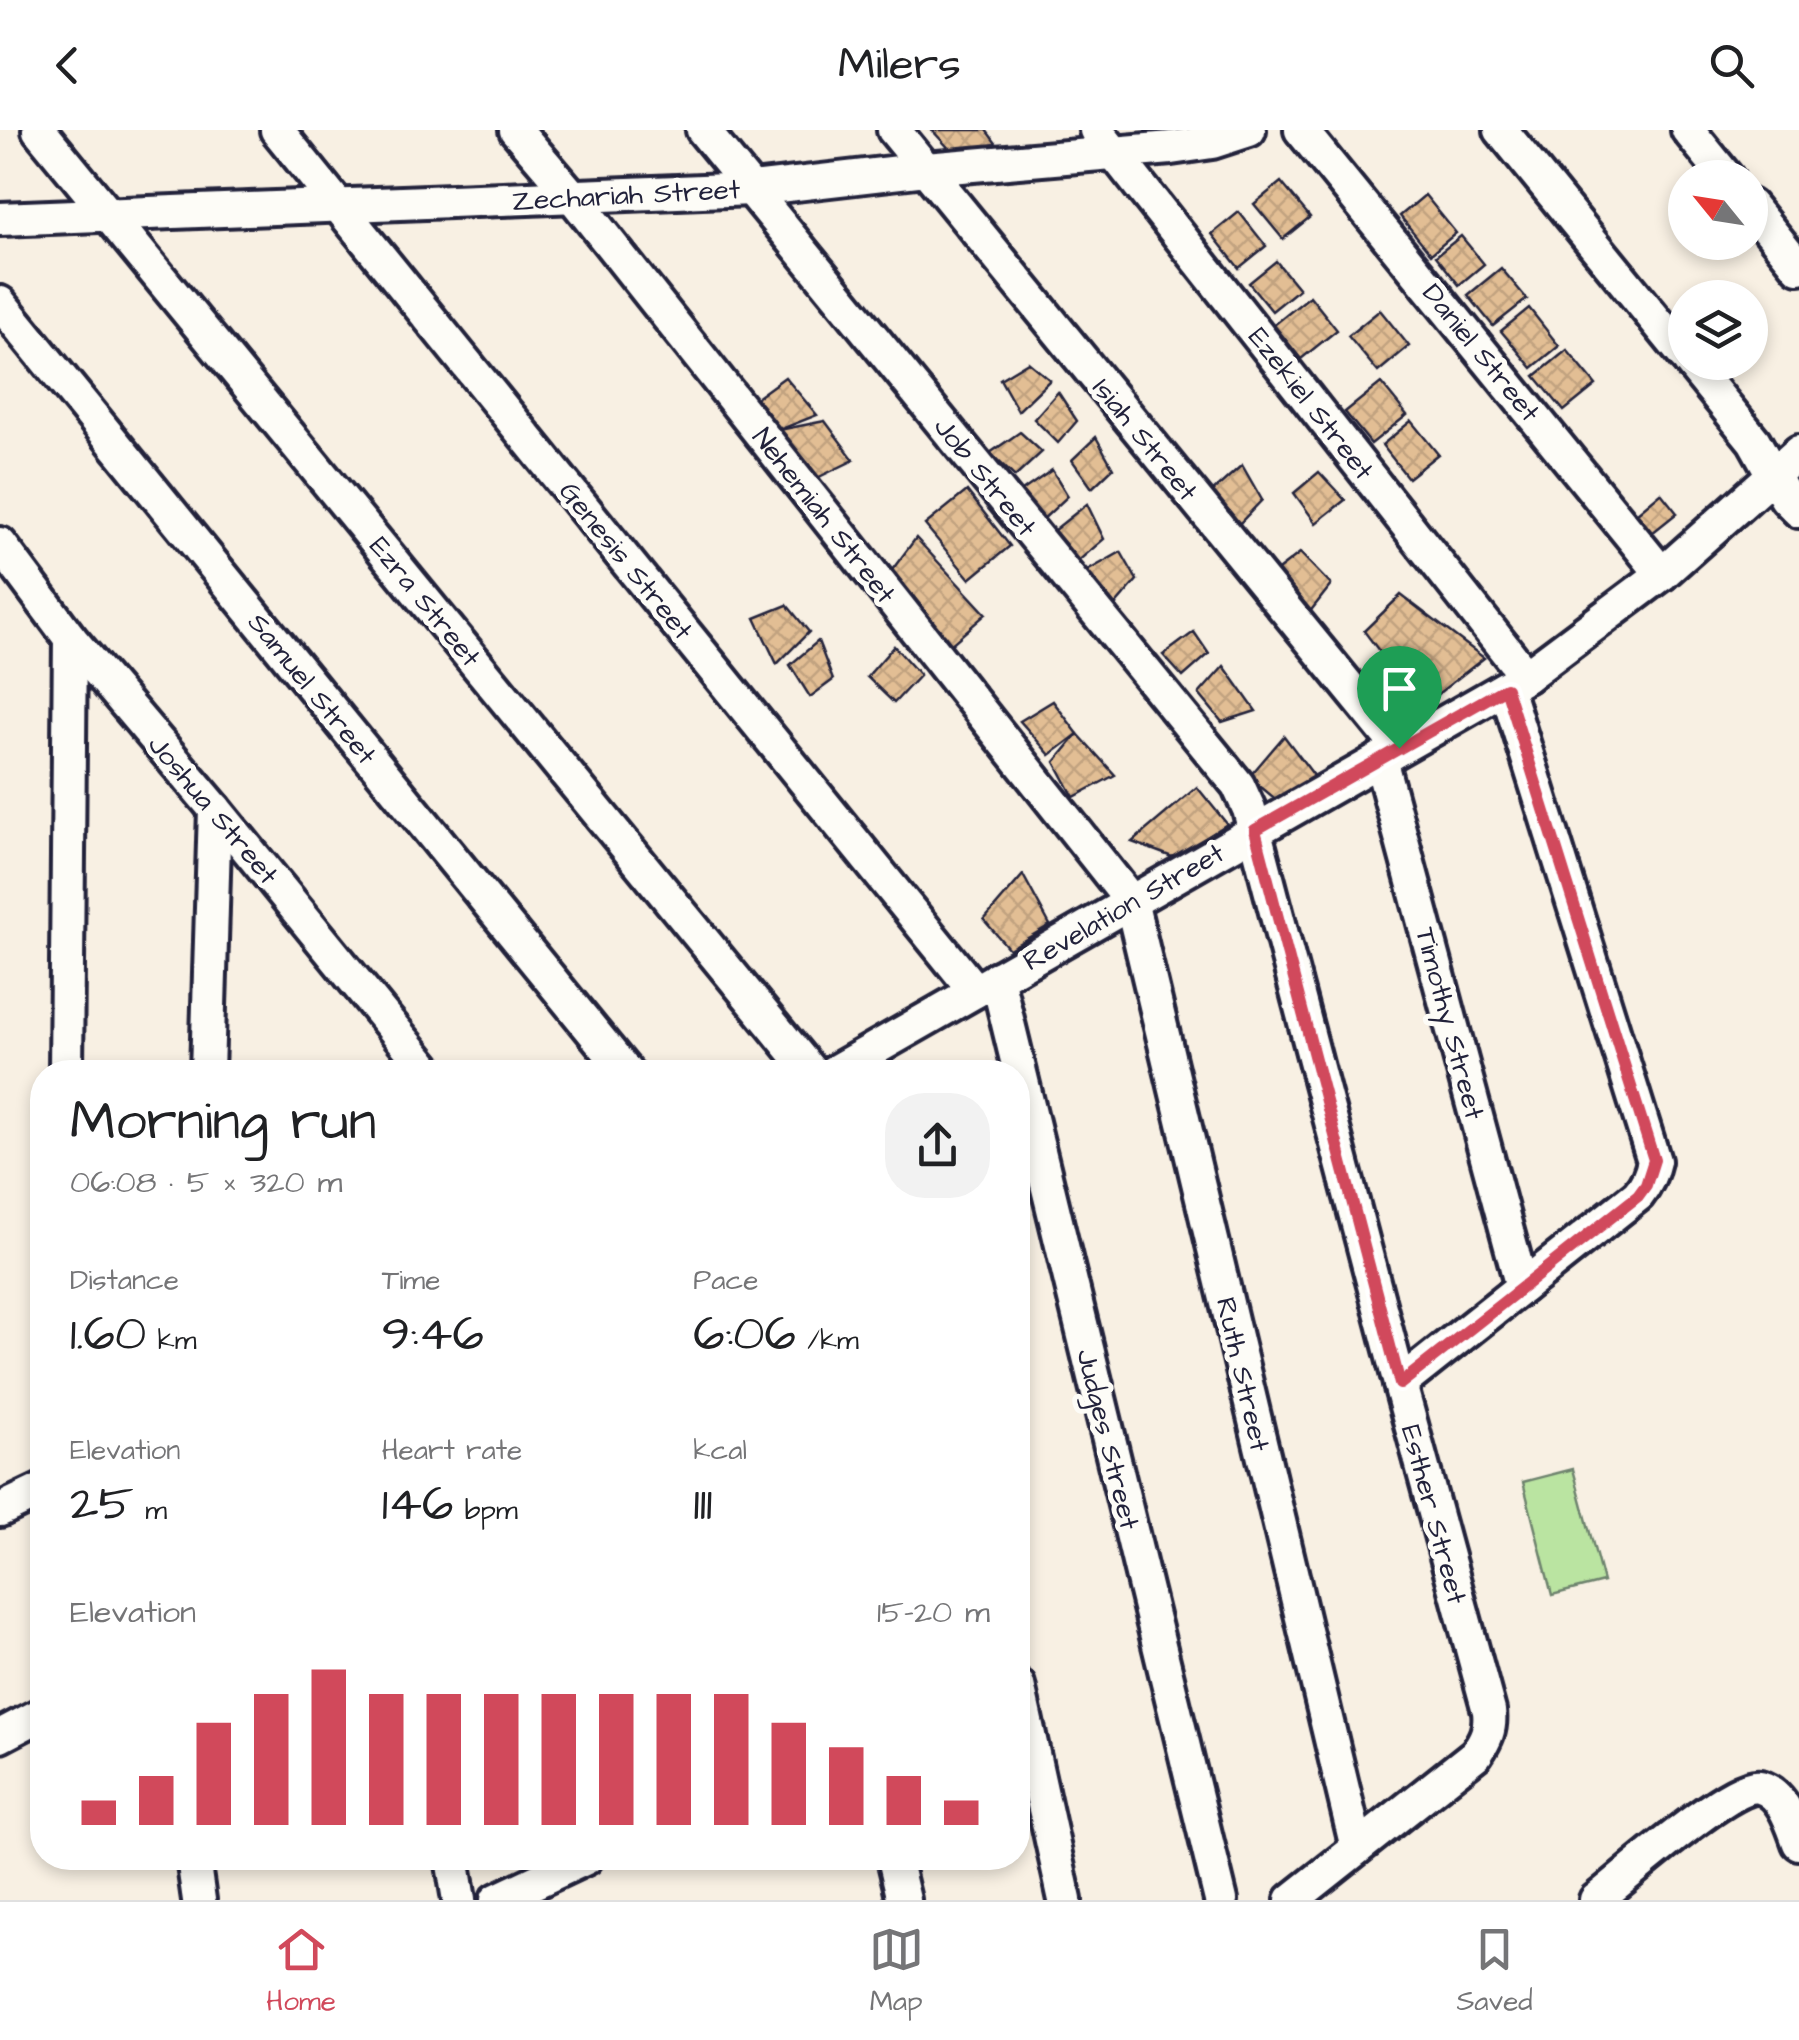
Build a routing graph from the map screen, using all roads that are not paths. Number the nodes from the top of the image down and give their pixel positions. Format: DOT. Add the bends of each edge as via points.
graph roads {
  1 [pos="39,130"];
  2 [pos="277,130"];
  3 [pos="516,130"];
  4 [pos="703,130"];
  5 [pos="894,130"];
  6 [pos="1249,130"];
  7 [pos="1301,130"];
  8 [pos="1500,130"];
  9 [pos="1688,130"];
  10 [pos="1106,141"];
  11 [pos="1712,160"];
  12 [pos="926,169"];
  13 [pos="752,189"];
  14 [pos="572,197"];
  15 [pos="342,207"];
  16 [pos="110,215"];
  17 [pos="0,219"];
  18 [pos="1768,228"];
  19 [pos="1799,267"];
  20 [pos="0,304"];
  21 [pos="1668,335"];
  22 [pos="1705,380"];
  23 [pos="1799,452"];
  24 [pos="1773,476"];
  25 [pos="1799,511"];
  26 [pos="0,544"];
  27 [pos="1662,574"];
  28 [pos="70,638"];
  29 [pos="1516,682"];
  30 [pos="1389,754"];
  31 [pos="215,809"];
  32 [pos="1255,830"];
  33 [pos="1132,900"];
  34 [pos="986,985"];
  35 [pos="66,1060"];
  36 [pos="207,1060"];
  37 [pos="419,1060"];
  38 [pos="616,1060"];
  39 [pos="801,1060"];
  40 [pos="880,1060"];
  41 [pos="1005,1060"];
  42 [pos="1030,1156"];
  43 [pos="1522,1287"];
  44 [pos="1400,1384"];
  45 [pos="30,1496"];
  46 [pos="0,1510"];
  47 [pos="30,1720"];
  48 [pos="0,1736"];
  49 [pos="1030,1741"];
  50 [pos="1799,1843"];
  51 [pos="1358,1848"];
  52 [pos="195,1870"];
  53 [pos="454,1870"];
  54 [pos="561,1870"];
  55 [pos="897,1870"];
  56 [pos="199,1900"];
  57 [pos="458,1900"];
  58 [pos="497,1900"];
  59 [pos="904,1900"];
  60 [pos="1065,1900"];
  61 [pos="1221,1900"];
  62 [pos="1292,1900"];
  63 [pos="1596,1900"];
  1 -- 16 [label="street, Ezra Street"];
  2 -- 15 [label="street, Genesis Street"];
  3 -- 14 [label="street, Nehemiah Street"];
  4 -- 13 [label="street, Job Street"];
  5 -- 12 [label="street, Isiah Street"];
  6 -- 10 [label="street, Zechariah Street" via="1212,142"];
  7 -- 27 [label="street, Daniel Street"];
  8 -- 21 [label="street"];
  9 -- 11 [label="street"];
  10 -- 12 [label="street, Zechariah Street"];
  10 -- 29 [label="street, Ezekiel Street"];
  12 -- 13 [label="street, Zechariah Street"];
  12 -- 30 [label="street, Isiah Street"];
  13 -- 14 [label="street, Zechariah Street"];
  13 -- 32 [label="street, Job Street" via="1238,785"];
  14 -- 15 [label="street, Zechariah Street"];
  14 -- 33 [label="street, Nehemiah Street"];
  15 -- 16 [label="street, Zechariah Street"];
  15 -- 34 [label="street, Genesis Street"];
  16 -- 17 [label="street, Zechariah Street"];
  16 -- 39 [label="street, Ezra Street"];
  18 -- 19 [label="street"];
  20 -- 38 [label="street, Samuel Street"];
  22 -- 24 [label="street"];
  23 -- 24 [label="street, Revelation Street"];
  24 -- 25 [label="street"];
  24 -- 27 [label="street, Revelation Street"];
  26 -- 28 [label="street, Joshua Street"];
  27 -- 29 [label="street, Revelation Street"];
  28 -- 31 [label="street, Joshua Street"];
  28 -- 35 [label="street"];
  29 -- 30 [label="street, Revelation Street"];
  29 -- 43 [label="street" via="1654,1160 1638,1196"];
  30 -- 32 [label="street, Revelation Street"];
  30 -- 43 [label="street, Timothy Street"];
  31 -- 36 [label="street"];
  31 -- 37 [label="street, Joshua Street"];
  32 -- 33 [label="street, Revelation Street"];
  32 -- 44 [label="street, Esther Street"];
  33 -- 34 [label="street, Revelation Street"];
  33 -- 51 [label="street, Ruth Street"];
  34 -- 40 [label="street, Revelation Street"];
  34 -- 41 [label="street, Judges Street"];
  42 -- 61 [label="street, Judges Street"];
  43 -- 44 [label="street"];
  44 -- 51 [label="street, Esther Street" via="1490,1724 1476,1754"];
  45 -- 46 [label="street"];
  47 -- 48 [label="street"];
  49 -- 60 [label="street"];
  50 -- 63 [label="street" via="1778,1800 1758,1786 1741,1790"];
  51 -- 62 [label="street"];
  52 -- 56 [label="street"];
  53 -- 57 [label="street"];
  54 -- 58 [label="street"];
  55 -- 59 [label="street"];
}
